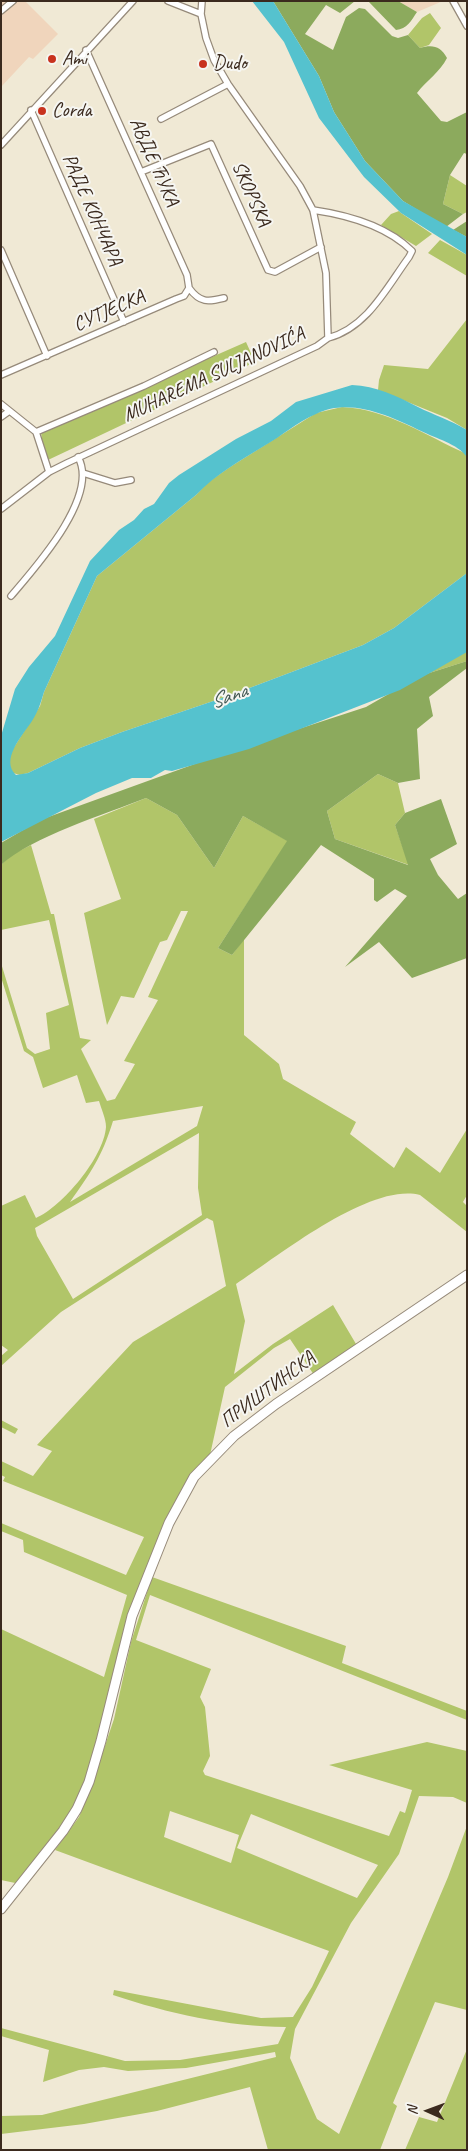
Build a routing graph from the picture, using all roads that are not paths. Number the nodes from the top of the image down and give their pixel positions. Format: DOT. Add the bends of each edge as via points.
graph roads {
  1 [pos="13,1"];
  2 [pos="132,1"];
  3 [pos="168,1"];
  4 [pos="202,1"];
  5 [pos="453,1"];
  6 [pos="1,11"];
  7 [pos="201,14"];
  8 [pos="467,26"];
  9 [pos="86,50"];
  10 [pos="228,84"];
  11 [pos="31,110"];
  12 [pos="161,119"];
  13 [pos="1,145"];
  14 [pos="141,172"];
  15 [pos="313,210"];
  16 [pos="321,247"];
  17 [pos="1,250"];
  18 [pos="190,288"];
  19 [pos="224,298"];
  20 [pos="124,322"];
  21 [pos="328,338"];
  22 [pos="214,352"];
  23 [pos="47,356"];
  24 [pos="1,376"];
  25 [pos="1,404"];
  26 [pos="8,412"];
  27 [pos="1,417"];
  28 [pos="36,432"];
  29 [pos="78,457"];
  30 [pos="49,472"];
  31 [pos="84,472"];
  32 [pos="131,480"];
  33 [pos="1,509"];
  34 [pos="11,596"];
  35 [pos="467,1274"];
  36 [pos="1,1909"];
  1 -- 6 [label="street"];
  2 -- 9 [label="street"];
  3 -- 7 [label="street"];
  4 -- 7 [label="street, MUHAREMA SULJANOVIĆA"];
  5 -- 8 [label="street"];
  7 -- 10 [label="street, MUHAREMA SULJANOVIĆA" via="214,60"];
  9 -- 11 [label="street"];
  9 -- 14 [label="street, АВДЕ ЋУКА"];
  10 -- 12 [label="street"];
  10 -- 15 [label="street, MUHAREMA SULJANOVIĆA" via="300,186"];
  11 -- 13 [label="street"];
  11 -- 20 [label="street, РАДЕ КОНЧАРА"];
  14 -- 16 [label="street, SKOPSKA" via="211,144 268,270 275,272"];
  14 -- 18 [label="street, АВДЕ ЋУКА"];
  15 -- 16 [label="street, MUHAREMA SULJANOVIĆA"];
  15 -- 21 [label="street" via="351,216 391,236 412,251 367,314 352,328"];
  16 -- 21 [label="street, MUHAREMA SULJANOVIĆA" via="326,272"];
  17 -- 23 [label="street"];
  18 -- 19 [label="street" via="202,301"];
  18 -- 20 [label="street, СУТЈЕСКА" via="184,296"];
  20 -- 23 [label="street, СУТЈЕСКА"];
  21 -- 29 [label="street, MUHAREMA SULJANOVIĆA"];
  22 -- 28 [label="street"];
  23 -- 24 [label="street, СУТЈЕСКА"];
  25 -- 26 [label="street"];
  26 -- 27 [label="street"];
  26 -- 28 [label="street"];
  28 -- 30 [label="street"];
  29 -- 30 [label="street, MUHAREMA SULJANOVIĆA"];
  29 -- 31 [label="street"];
  30 -- 33 [label="street, MUHAREMA SULJANOVIĆA"];
  31 -- 32 [label="street" via="116,483"];
  31 -- 34 [label="street" via="57,540"];
  35 -- 36 [label="street, ПРИШТИНСКА" via="276,1404 234,1436 194,1477 180,1500 144,1583 124,1643 89,1782 77,1809"];
}
